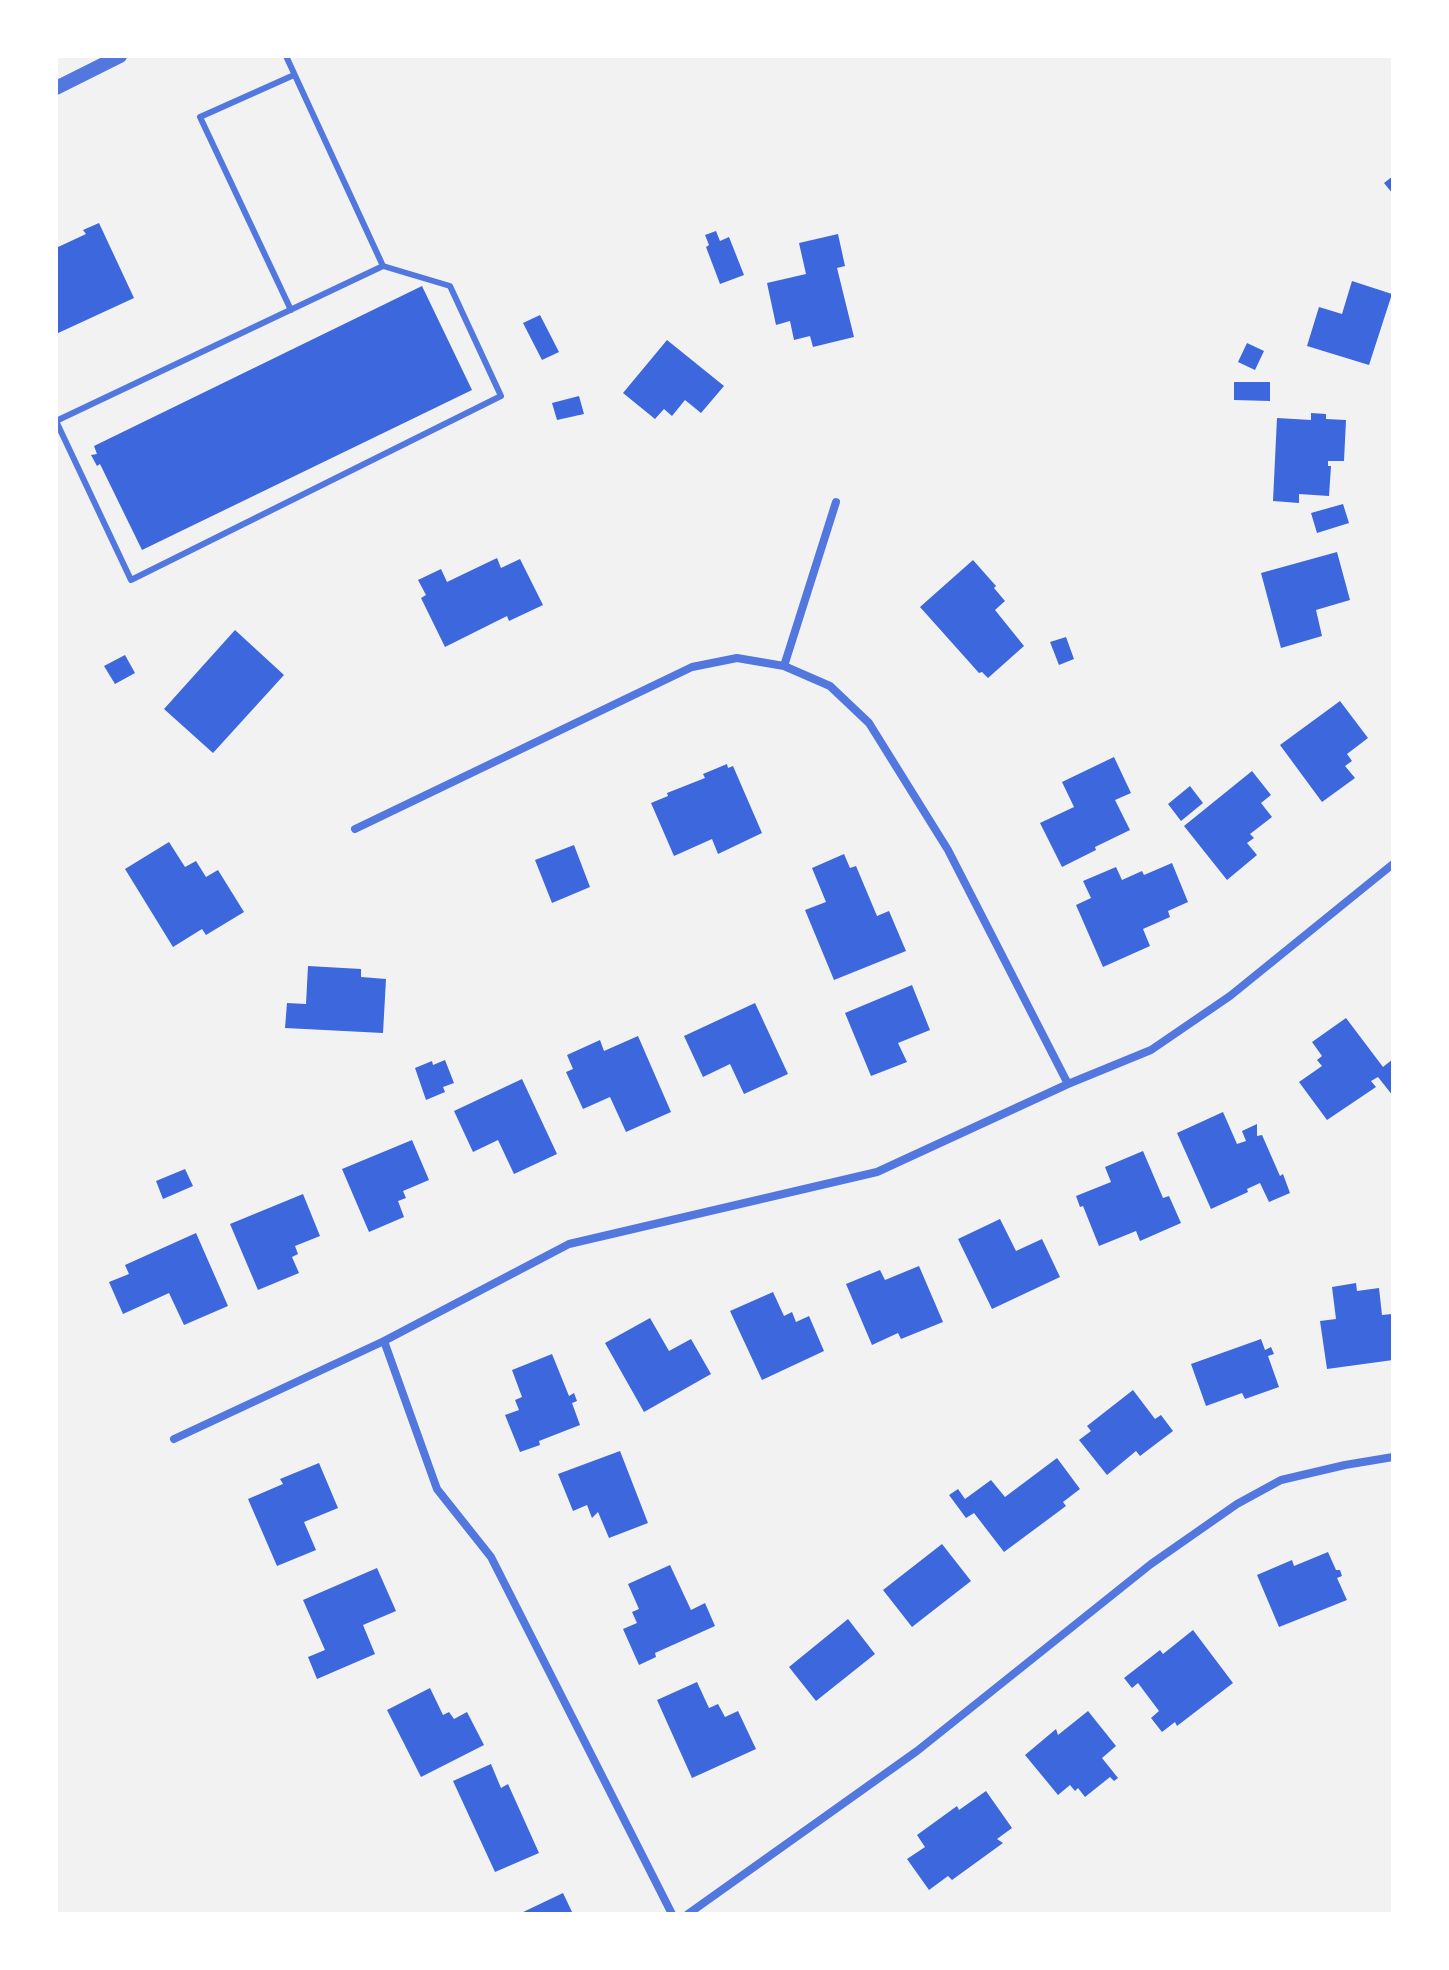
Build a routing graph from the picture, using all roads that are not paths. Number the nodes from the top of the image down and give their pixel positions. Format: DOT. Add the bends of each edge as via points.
graph roads {
  1 [pos="120,56"];
  2 [pos="286,56"];
  3 [pos="294,75"];
  4 [pos="56,88"];
  5 [pos="383,266"];
  6 [pos="291,310"];
  7 [pos="56,421"];
  8 [pos="836,502"];
  9 [pos="784,666"];
  10 [pos="355,829"];
  11 [pos="1393,864"];
  12 [pos="1068,1084"];
  13 [pos="384,1341"];
  14 [pos="174,1439"];
  15 [pos="1393,1457"];
  16 [pos="672,1914"];
  17 [pos="688,1914"];
  1 -- 4 [label="street"];
  2 -- 3 [label="lane"];
  3 -- 5 [label="lane"];
  3 -- 6 [label="lane" via="200,117"];
  5 -- 6 [label="lane"];
  5 -- 7 [label="lane" via="450,286 501,396 131,580"];
  6 -- 7 [label="lane"];
  8 -- 9 [label="street"];
  9 -- 10 [label="street" via="737,658 692,667"];
  9 -- 12 [label="street" via="830,686 869,723 948,850"];
  11 -- 12 [label="street" via="1230,996 1151,1050"];
  12 -- 13 [label="street" via="877,1172 569,1244"];
  13 -- 14 [label="street"];
  13 -- 16 [label="street" via="437,1489 491,1557"];
  15 -- 17 [label="street" via="1281,1480 1237,1504 1151,1564 917,1751"];
}
